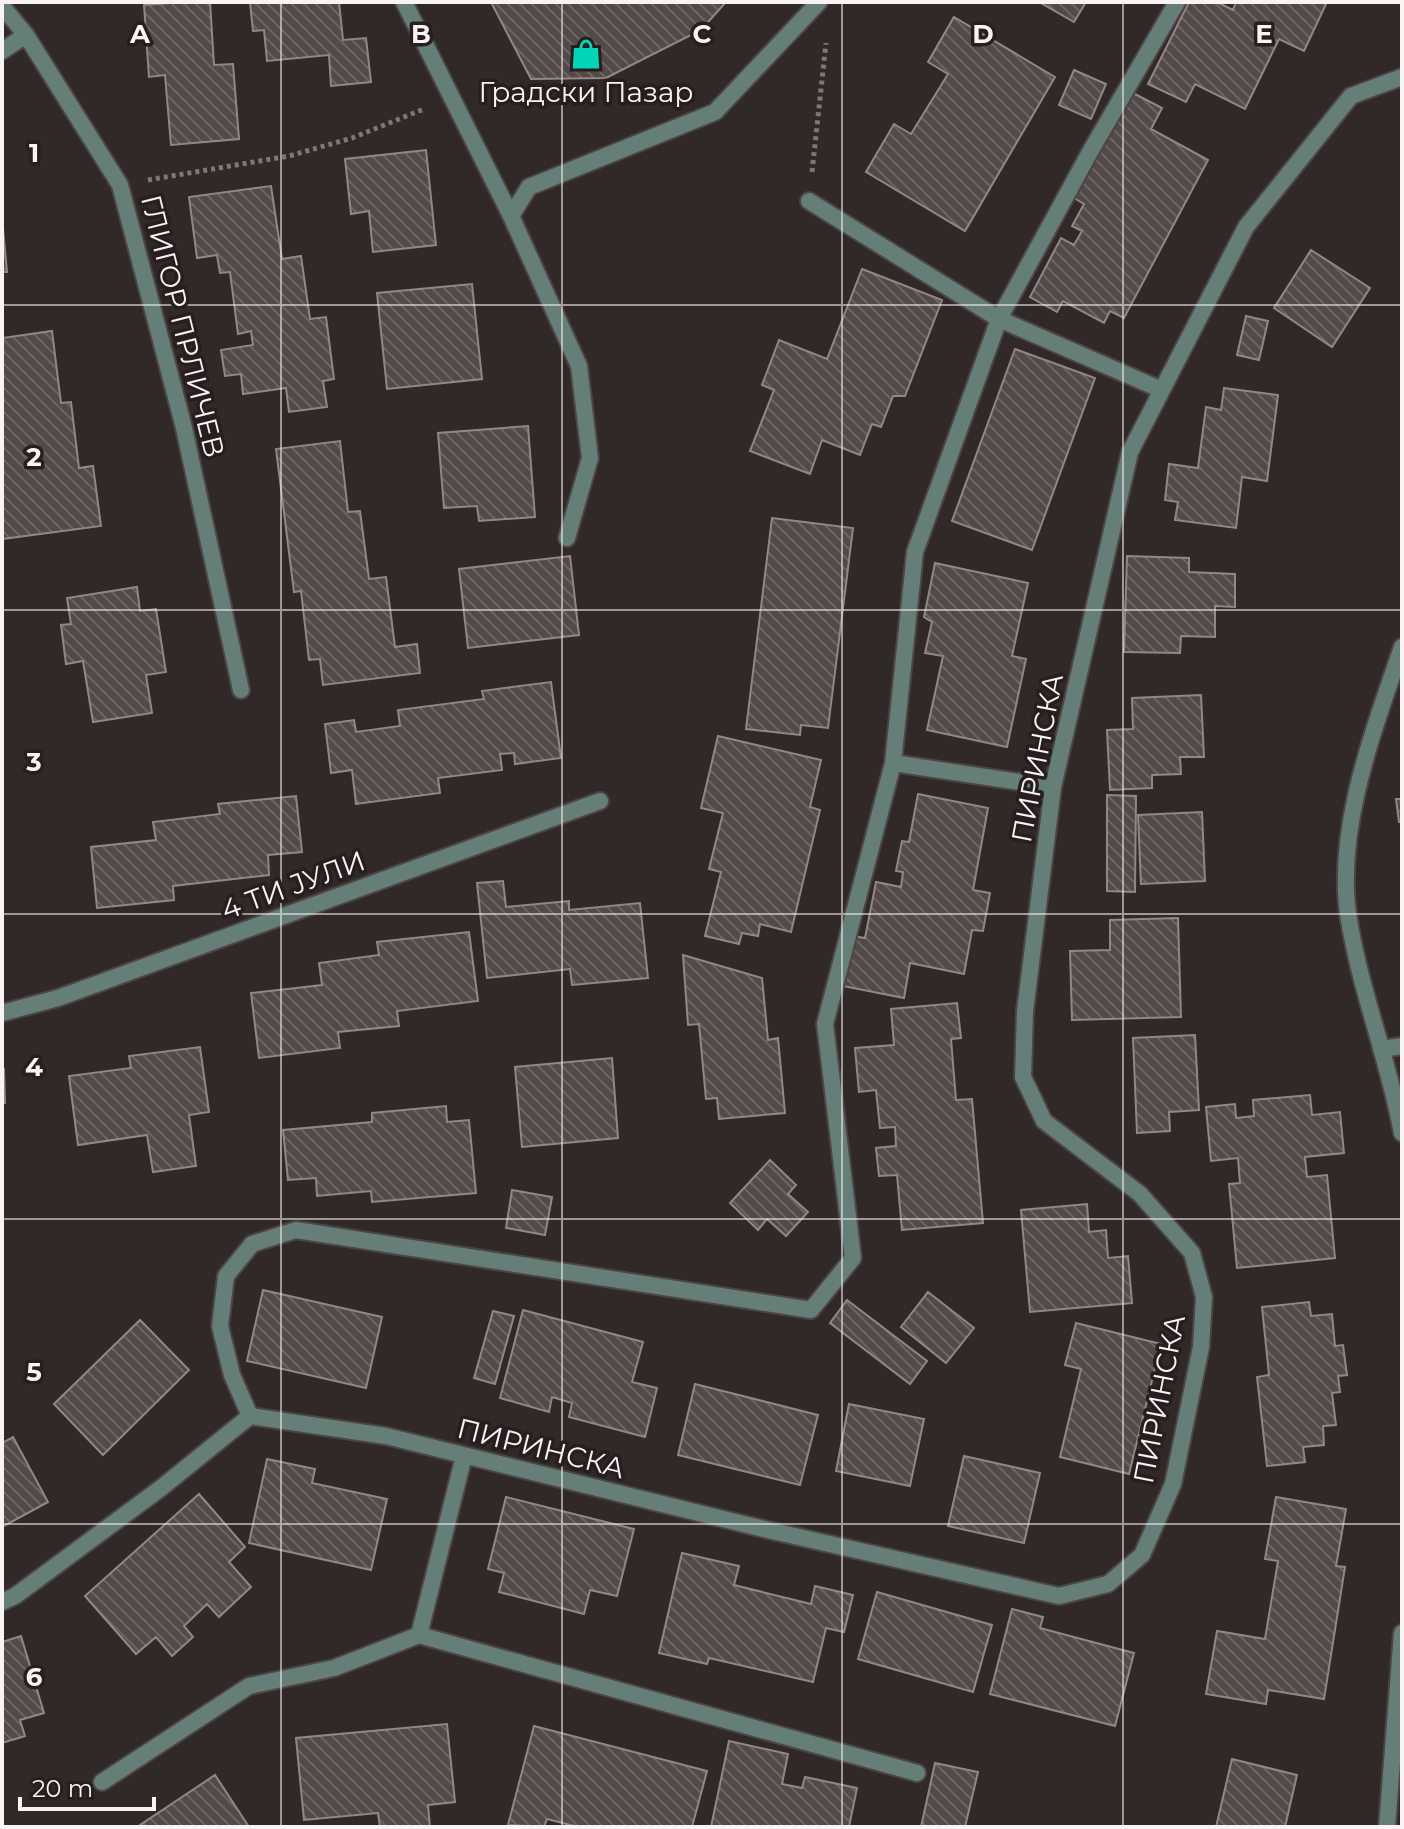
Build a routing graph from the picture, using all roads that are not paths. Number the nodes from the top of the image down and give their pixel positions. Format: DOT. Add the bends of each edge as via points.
graph roads {
  1 [pos="404,2"];
  2 [pos="819,2"];
  3 [pos="1177,2"];
  4 [pos="2,6"];
  5 [pos="26,35"];
  6 [pos="2,51"];
  7 [pos="1402,77"];
  8 [pos="809,201"];
  9 [pos="511,216"];
  10 [pos="999,319"];
  11 [pos="1162,390"];
  12 [pos="567,538"];
  13 [pos="1402,647"];
  14 [pos="241,690"];
  15 [pos="893,763"];
  16 [pos="1053,787"];
  17 [pos="600,801"];
  18 [pos="2,1013"];
  19 [pos="1402,1046"];
  20 [pos="1381,1049"];
  21 [pos="1400,1110"];
  22 [pos="1402,1133"];
  23 [pos="250,1416"];
  24 [pos="464,1456"];
  25 [pos="2,1602"];
  26 [pos="1402,1633"];
  27 [pos="419,1635"];
  28 [pos="917,1773"];
  29 [pos="102,1782"];
  30 [pos="1387,1827"];
  1 -- 9 [label="street"];
  2 -- 9 [label="street" via="715,112 529,187"];
  3 -- 10 [label="street"];
  4 -- 5 [label="street, ГЛИГОР ПРЛИЧЕВ"];
  5 -- 6 [label="street"];
  5 -- 14 [label="street, ГЛИГОР ПРЛИЧЕВ" via="120,185 184,428"];
  7 -- 11 [label="street, ПИРИНСКА" via="1351,96 1246,227"];
  8 -- 10 [label="street"];
  9 -- 12 [label="street" via="579,366 590,458"];
  10 -- 11 [label="street"];
  10 -- 15 [label="street" via="915,552"];
  11 -- 16 [label="street, ПИРИНСКА" via="1130,452"];
  13 -- 20 [label="street" via="1366,751 1347,854 1349,917"];
  15 -- 16 [label="street"];
  15 -- 23 [label="street" via="825,1024 853,1258 811,1310 296,1230 252,1244 226,1276 220,1326 232,1375"];
  16 -- 24 [label="street, ПИРИНСКА" via="1025,1011 1023,1077 1044,1121 1140,1194 1192,1253 1204,1297 1201,1347 1173,1484 1142,1555 1108,1584 1059,1596"];
  17 -- 18 [label="street, 4 ТИ ЈУЛИ" via="58,998"];
  19 -- 20 [label="street"];
  20 -- 21 [label="street"];
  21 -- 22 [label="street"];
  23 -- 24 [label="street, ПИРИНСКА" via="386,1436"];
  23 -- 25 [label="street" via="161,1488"];
  24 -- 27 [label="street"];
  26 -- 30 [label="street"];
  27 -- 28 [label="street"];
  27 -- 29 [label="street" via="334,1668 249,1686"];
}
